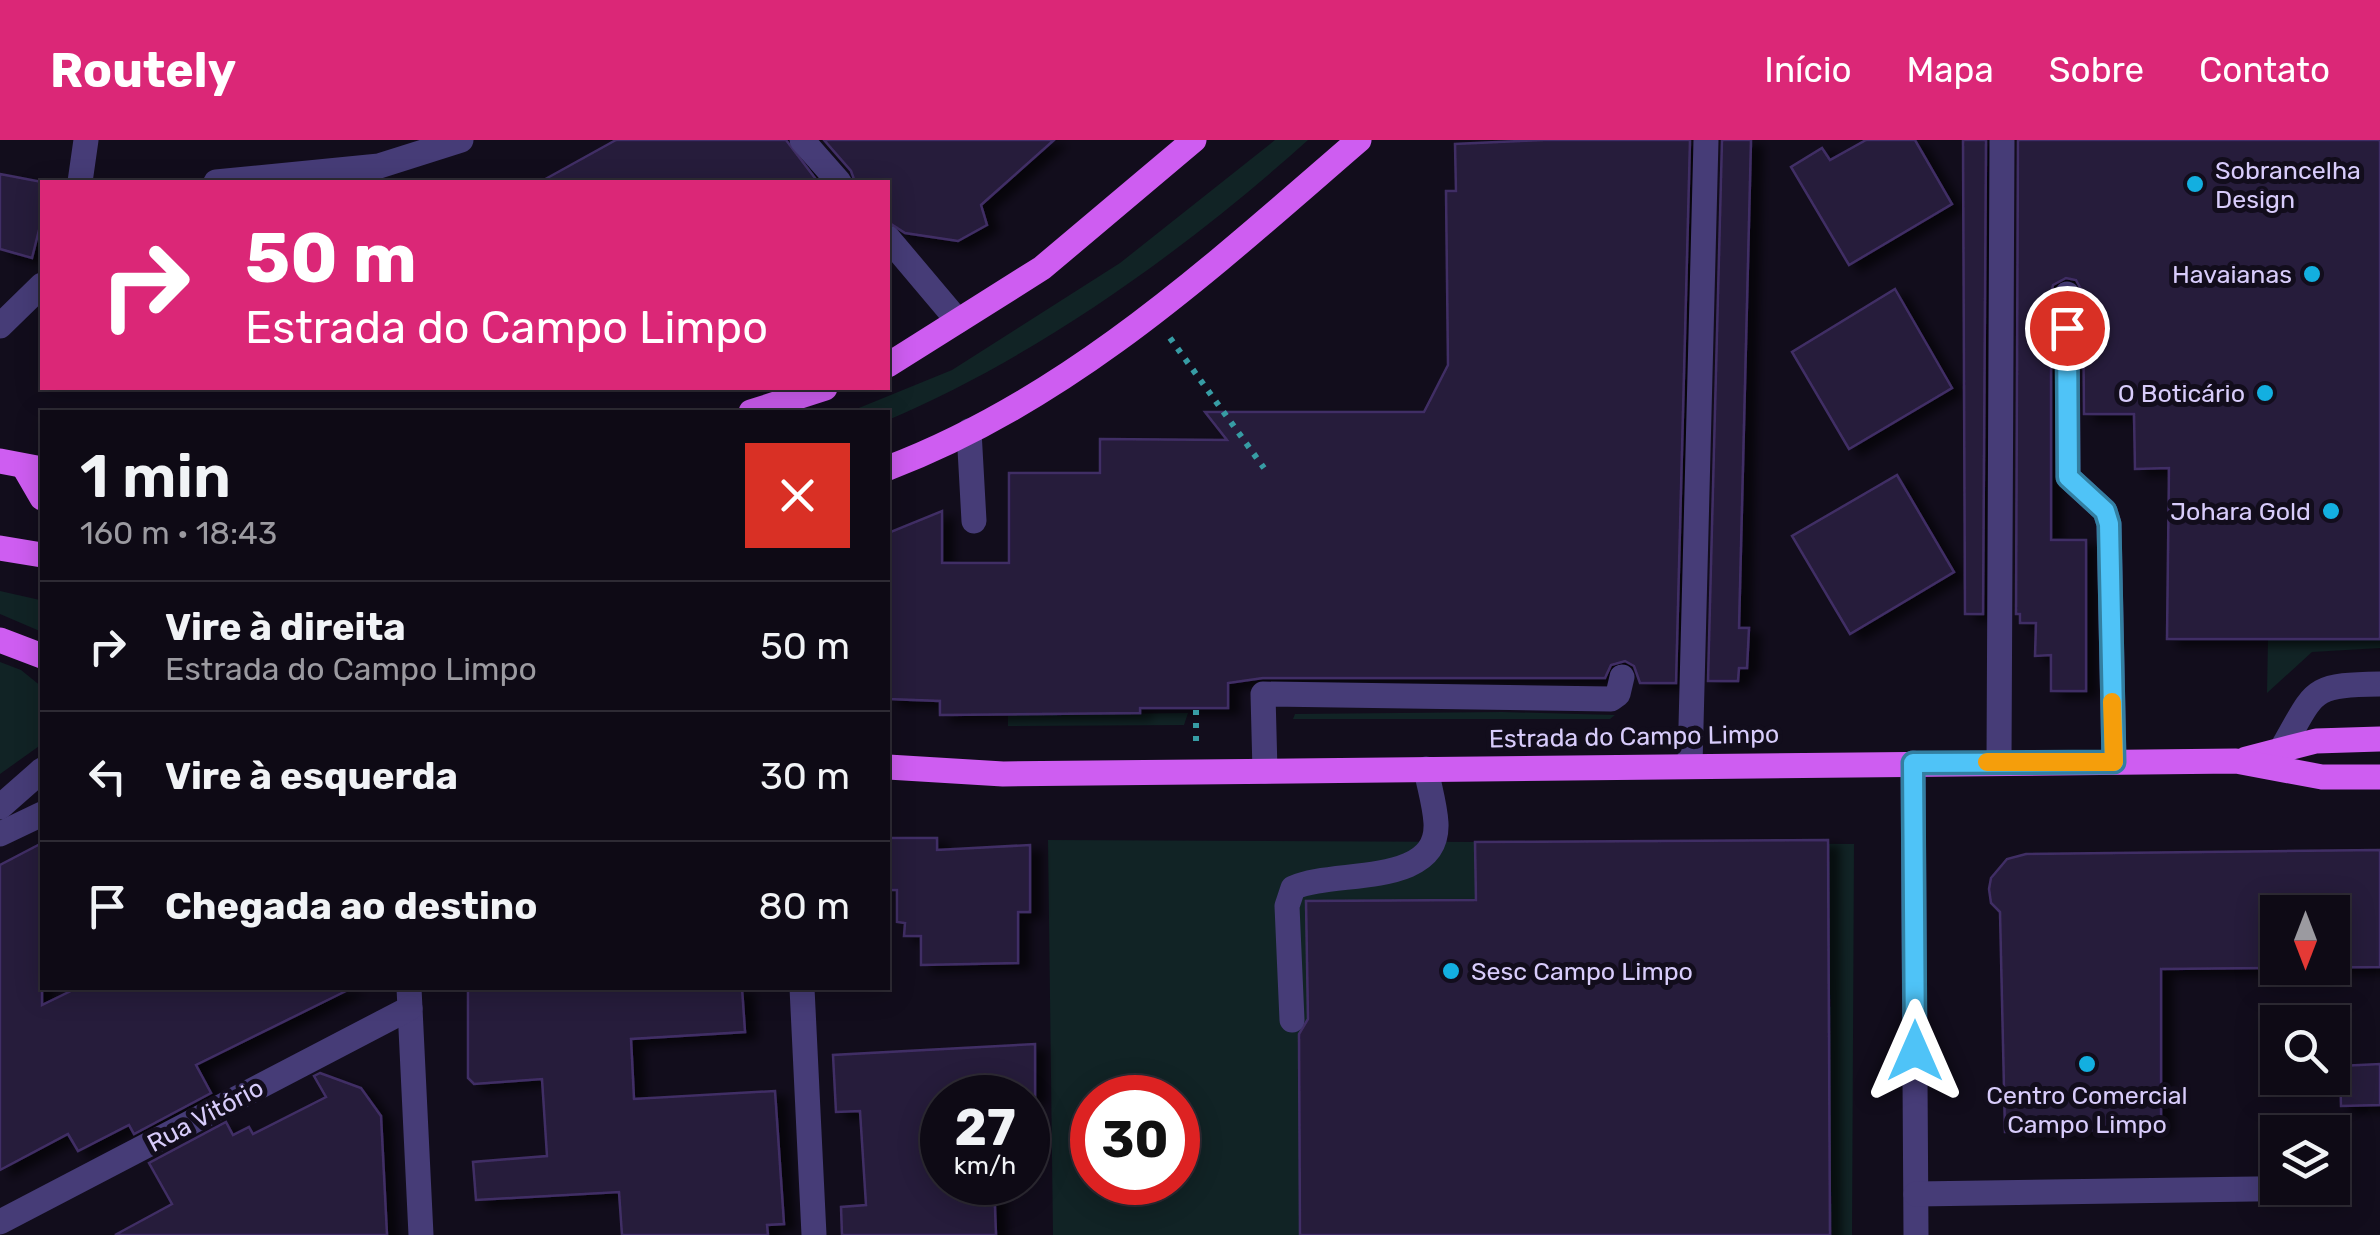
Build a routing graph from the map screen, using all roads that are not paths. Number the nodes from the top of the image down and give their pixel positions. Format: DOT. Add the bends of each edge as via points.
graph roads {
  1 [pos="86,140"];
  2 [pos="462,140"];
  3 [pos="802,140"];
  4 [pos="1194,140"];
  5 [pos="1360,140"];
  6 [pos="1706,140"];
  7 [pos="2002,140"];
  8 [pos="80,180"];
  9 [pos="236,180"];
  10 [pos="838,180"];
  11 [pos="890,240"];
  12 [pos="40,287"];
  13 [pos="2067,294"];
  14 [pos="958,321"];
  15 [pos="0,326"];
  16 [pos="890,364"];
  17 [pos="819,390"];
  18 [pos="757,410"];
  19 [pos="969,431"];
  20 [pos="22,466"];
  21 [pos="890,467"];
  22 [pos="40,495"];
  23 [pos="974,521"];
  24 [pos="0,548"];
  25 [pos="40,555"];
  26 [pos="0,640"];
  27 [pos="40,655"];
  28 [pos="1622,678"];
  29 [pos="2380,684"];
  30 [pos="2380,739"];
  31 [pos="2282,750"];
  32 [pos="2236,761"];
  33 [pos="1998,762"];
  34 [pos="2114,762"];
  35 [pos="1913,763"];
  36 [pos="1690,765"];
  37 [pos="890,767"];
  38 [pos="1426,769"];
  39 [pos="1265,771"];
  40 [pos="40,772"];
  41 [pos="2380,777"];
  42 [pos="0,806"];
  43 [pos="40,815"];
  44 [pos="0,834"];
  45 [pos="802,990"];
  46 [pos="409,998"];
  47 [pos="1292,1020"];
  48 [pos="2260,1189"];
  49 [pos="1916,1194"];
  50 [pos="0,1222"];
  51 [pos="421,1235"];
  52 [pos="814,1235"];
  53 [pos="1916,1235"];
  1 -- 8 [label="street"];
  2 -- 9 [label="street" via="380,166"];
  3 -- 10 [label="street"];
  4 -- 14 [label="main road" via="1042,268"];
  5 -- 19 [label="main road" via="1154,317"];
  6 -- 36 [label="street"];
  7 -- 33 [label="street"];
  11 -- 14 [label="street"];
  12 -- 15 [label="street"];
  13 -- 34 [label="street" via="2068,477 2105,511 2109,524"];
  14 -- 16 [label="main road"];
  17 -- 18 [label="main road"];
  19 -- 21 [label="main road"];
  19 -- 23 [label="street"];
  20 -- 22 [label="main road"];
  24 -- 25 [label="main road"];
  26 -- 27 [label="main road"];
  28 -- 39 [label="street" via="1611,699 1263,694"];
  29 -- 31 [label="street" via="2316,692"];
  30 -- 31 [label="main road" via="2316,741"];
  31 -- 32 [label="main road"];
  32 -- 34 [label="main road, Estrada do Campo Limpo"];
  32 -- 41 [label="main road, Estrada do Campo Limpo" via="2322,777"];
  33 -- 34 [label="main road, Estrada do Campo Limpo"];
  33 -- 35 [label="main road, Estrada do Campo Limpo"];
  35 -- 36 [label="main road, Estrada do Campo Limpo"];
  35 -- 49 [label="street"];
  36 -- 38 [label="main road, Estrada do Campo Limpo"];
  37 -- 39 [label="main road, Estrada do Campo Limpo" via="1003,774"];
  38 -- 39 [label="main road, Estrada do Campo Limpo"];
  38 -- 47 [label="street" via="1437,826 1423,857 1406,868 1314,878 1294,888 1288,906"];
  40 -- 42 [label="street"];
  43 -- 44 [label="street"];
  45 -- 52 [label="street"];
  46 -- 50 [label="street, Rua Vitório"];
  46 -- 51 [label="street"];
  48 -- 49 [label="street"];
  49 -- 53 [label="street"];
}
